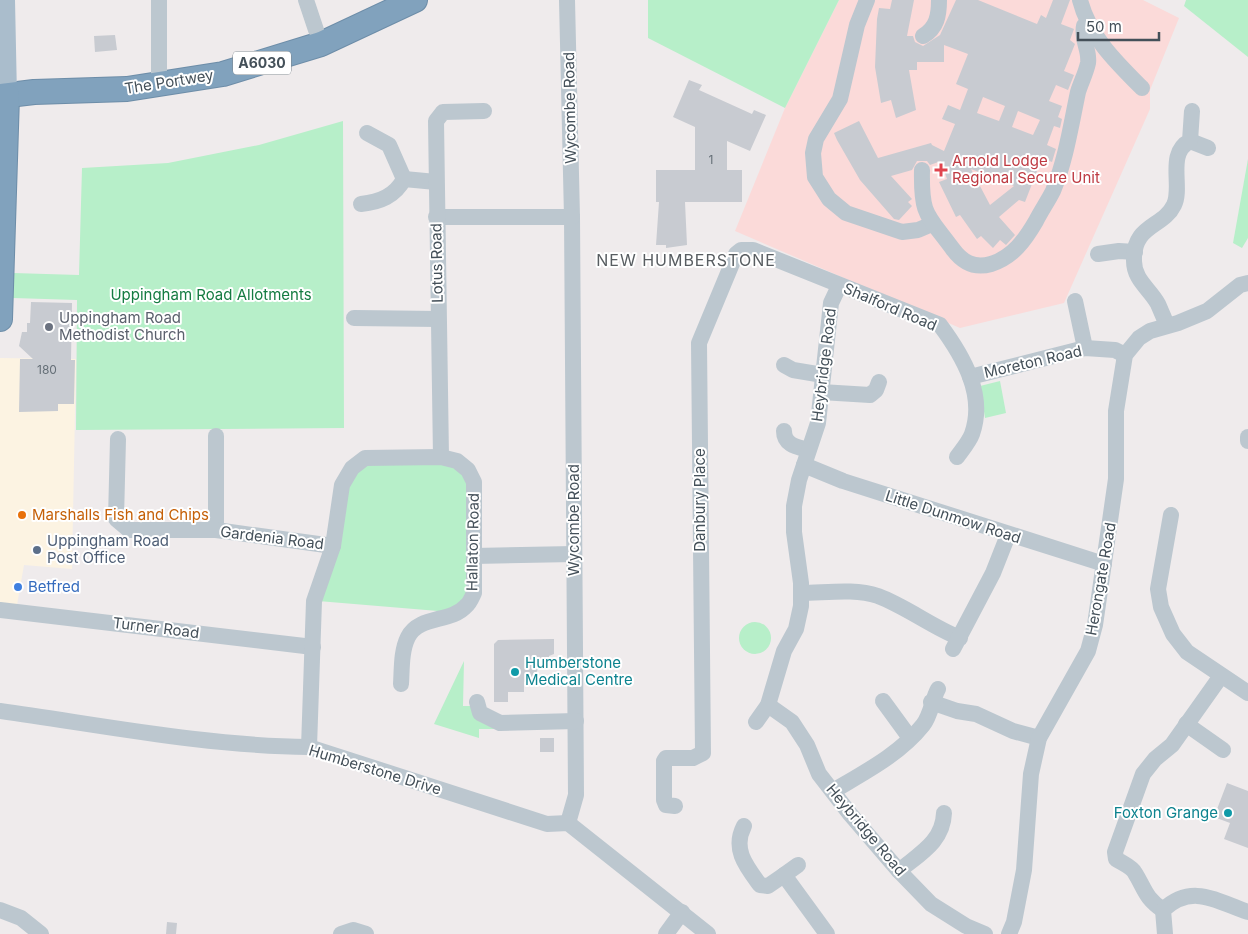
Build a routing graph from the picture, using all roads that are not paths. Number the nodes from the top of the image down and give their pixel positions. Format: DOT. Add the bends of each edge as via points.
graph roads {
  1 [pos="5,0"];
  2 [pos="159,0"];
  3 [pos="306,0"];
  4 [pos="376,0"];
  5 [pos="415,0"];
  6 [pos="568,0"];
  7 [pos="867,0"];
  8 [pos="940,0"];
  9 [pos="1080,0"];
  10 [pos="1089,24"];
  11 [pos="316,30"];
  12 [pos="923,36"];
  13 [pos="158,76"];
  14 [pos="1142,88"];
  15 [pos="3,89"];
  16 [pos="475,107"];
  17 [pos="1192,111"];
  18 [pos="367,133"];
  19 [pos="1190,141"];
  20 [pos="1208,148"];
  21 [pos="922,170"];
  22 [pos="401,180"];
  23 [pos="436,182"];
  24 [pos="1,200"];
  25 [pos="361,204"];
  26 [pos="572,217"];
  27 [pos="436,218"];
  28 [pos="932,224"];
  29 [pos="1135,252"];
  30 [pos="736,254"];
  31 [pos="1098,254"];
  32 [pos="1248,283"];
  33 [pos="839,286"];
  34 [pos="1075,301"];
  35 [pos="0,306"];
  36 [pos="354,318"];
  37 [pos="0,319"];
  38 [pos="438,319"];
  39 [pos="1167,325"];
  40 [pos="1085,348"];
  41 [pos="1125,355"];
  42 [pos="784,365"];
  43 [pos="823,375"];
  44 [pos="970,377"];
  45 [pos="879,382"];
  46 [pos="821,392"];
  47 [pos="784,431"];
  48 [pos="216,436"];
  49 [pos="1248,437"];
  50 [pos="118,439"];
  51 [pos="1248,441"];
  52 [pos="441,457"];
  53 [pos="957,457"];
  54 [pos="806,458"];
  55 [pos="1171,515"];
  56 [pos="216,530"];
  57 [pos="1008,535"];
  58 [pos="333,546"];
  59 [pos="574,554"];
  60 [pos="474,556"];
  61 [pos="1104,564"];
  62 [pos="801,593"];
  63 [pos="0,610"];
  64 [pos="312,647"];
  65 [pos="1221,676"];
  66 [pos="401,684"];
  67 [pos="1245,685"];
  68 [pos="883,701"];
  69 [pos="477,702"];
  70 [pos="768,705"];
  71 [pos="0,711"];
  72 [pos="576,721"];
  73 [pos="756,722"];
  74 [pos="1186,724"];
  75 [pos="910,738"];
  76 [pos="1039,738"];
  77 [pos="309,747"];
  78 [pos="1223,750"];
  79 [pos="833,791"];
  80 [pos="675,806"];
  81 [pos="944,813"];
  82 [pos="568,823"];
  83 [pos="744,826"];
  84 [pos="798,865"];
  85 [pos="899,871"];
  86 [pos="784,876"];
  87 [pos="0,910"];
  88 [pos="1163,910"];
  89 [pos="682,912"];
  90 [pos="1248,912"];
  91 [pos="343,932"];
  92 [pos="37,933"];
  93 [pos="366,934"];
  94 [pos="666,934"];
  95 [pos="708,934"];
  96 [pos="827,934"];
  97 [pos="985,934"];
  98 [pos="1009,934"];
  99 [pos="1165,934"];
  1 -- 15 [label="main road"];
  2 -- 13 [label="street"];
  3 -- 11 [label="street"];
  4 -- 11 [label="highway, The Portwey"];
  5 -- 13 [label="highway, The Portwey / A6030" via="321,44 223,74"];
  6 -- 26 [label="street, Wycombe Road"];
  7 -- 28 [label="street" via="857,25 840,99 816,139 813,153 815,177 828,199 846,213 902,232"];
  8 -- 12 [label="street" via="936,23"];
  9 -- 10 [label="street"];
  10 -- 14 [label="street" via="1102,44"];
  10 -- 28 [label="street" via="1084,26 1082,35 1089,60 1061,166 1052,192 1024,240 1007,257 976,266 961,260"];
  11 -- 13 [label="highway, The Portwey"];
  13 -- 15 [label="highway, The Portwey / A6030" via="128,89 34,92"];
  15 -- 24 [label="highway"];
  16 -- 23 [label="street, Lotus Road" via="442,112 436,121"];
  17 -- 19 [label="street"];
  18 -- 22 [label="street" via="390,145"];
  19 -- 20 [label="street"];
  19 -- 29 [label="street" via="1178,157 1178,196 1174,206 1166,217 1147,228 1135,246"];
  21 -- 28 [label="street" via="922,199"];
  22 -- 23 [label="street"];
  22 -- 25 [label="street" via="376,202"];
  23 -- 27 [label="street, Lotus Road"];
  24 -- 35 [label="highway"];
  26 -- 27 [label="street"];
  26 -- 59 [label="street, Wycombe Road"];
  27 -- 38 [label="street, Lotus Road"];
  29 -- 31 [label="street"];
  29 -- 39 [label="street" via="1134,263 1141,283 1157,302"];
  30 -- 33 [label="street, Shalford Road" via="741,250 753,250"];
  30 -- 80 [label="street, Danbury Place" via="699,343 699,539 707,742 693,758 666,758 664,761 664,800 666,805"];
  32 -- 39 [label="street" via="1240,285 1207,311"];
  33 -- 43 [label="street, Heybridge Road" via="831,303"];
  33 -- 44 [label="street, Shalford Road" via="940,326 953,343"];
  34 -- 40 [label="street"];
  35 -- 37 [label="highway"];
  36 -- 38 [label="street" via="372,312"];
  38 -- 52 [label="street, Lotus Road"];
  39 -- 41 [label="street" via="1139,338"];
  40 -- 41 [label="street, Moreton Road" via="1115,350"];
  40 -- 44 [label="street, Moreton Road"];
  41 -- 61 [label="street, Herongate Road" via="1116,411 1116,479"];
  42 -- 43 [label="street" via="793,370"];
  43 -- 46 [label="street, Heybridge Road"];
  44 -- 53 [label="street, Shalford Road" via="976,416 971,435"];
  45 -- 46 [label="street" via="870,396"];
  46 -- 54 [label="street, Heybridge Road" via="818,422"];
  47 -- 54 [label="street, Little Dunmow Road" via="787,442"];
  48 -- 56 [label="street"];
  49 -- 51 [label="street"];
  50 -- 56 [label="street, Gardenia Road" via="116,519 129,530"];
  52 -- 58 [label="street, Hallaton Road" via="365,458 352,468 342,485"];
  52 -- 60 [label="street, Hallaton Road" via="457,461 468,470 474,482"];
  54 -- 57 [label="street, Little Dunmow Road" via="843,481"];
  54 -- 62 [label="street, Heybridge Road" via="794,506"];
  55 -- 65 [label="street" via="1159,598 1173,634 1186,652"];
  56 -- 58 [label="street, Gardenia Road"];
  57 -- 61 [label="street, Little Dunmow Road"];
  57 -- 62 [label="street" via="993,573 956,644 922,616 877,596 847,592"];
  58 -- 64 [label="street, Hallaton Road" via="314,601"];
  59 -- 60 [label="street"];
  59 -- 72 [label="street, Wycombe Road"];
  60 -- 66 [label="street, Hallaton Road" via="474,593 466,607 451,616 418,625 408,636"];
  61 -- 76 [label="street, Herongate Road" via="1088,651"];
  62 -- 70 [label="street, Heybridge Road" via="796,629 784,651"];
  63 -- 64 [label="street, Turner Road"];
  64 -- 77 [label="street, Hallaton Road"];
  65 -- 67 [label="street"];
  65 -- 74 [label="street"];
  68 -- 75 [label="street"];
  69 -- 72 [label="street" via="480,713 500,723"];
  70 -- 73 [label="street, Heybridge Road"];
  70 -- 79 [label="street, Heybridge Road" via="792,722 807,745 819,774"];
  71 -- 77 [label="street, Humberstone Drive" via="168,734 280,747"];
  72 -- 82 [label="street, Wycombe Road" via="576,795"];
  74 -- 78 [label="street"];
  74 -- 88 [label="street" via="1172,745 1143,774 1115,852 1116,860 1135,871 1140,886 1152,903"];
  75 -- 76 [label="street" via="924,724 935,695 957,711 976,714"];
  75 -- 79 [label="street" via="896,753"];
  76 -- 98 [label="street, Herongate Road" via="1031,774 1024,870"];
  77 -- 82 [label="street, Humberstone Drive" via="547,824"];
  79 -- 85 [label="street, Heybridge Road"];
  81 -- 85 [label="street" via="937,839"];
  82 -- 89 [label="street"];
  83 -- 86 [label="street" via="739,847 742,860 760,885 768,886"];
  84 -- 86 [label="street"];
  85 -- 97 [label="street, Heybridge Road" via="931,904"];
  86 -- 96 [label="street"];
  87 -- 92 [label="street" via="21,918"];
  88 -- 90 [label="street" via="1172,901 1190,894"];
  88 -- 99 [label="street"];
  89 -- 94 [label="street"];
  89 -- 95 [label="street"];
  91 -- 93 [label="street" via="353,930"];
}
